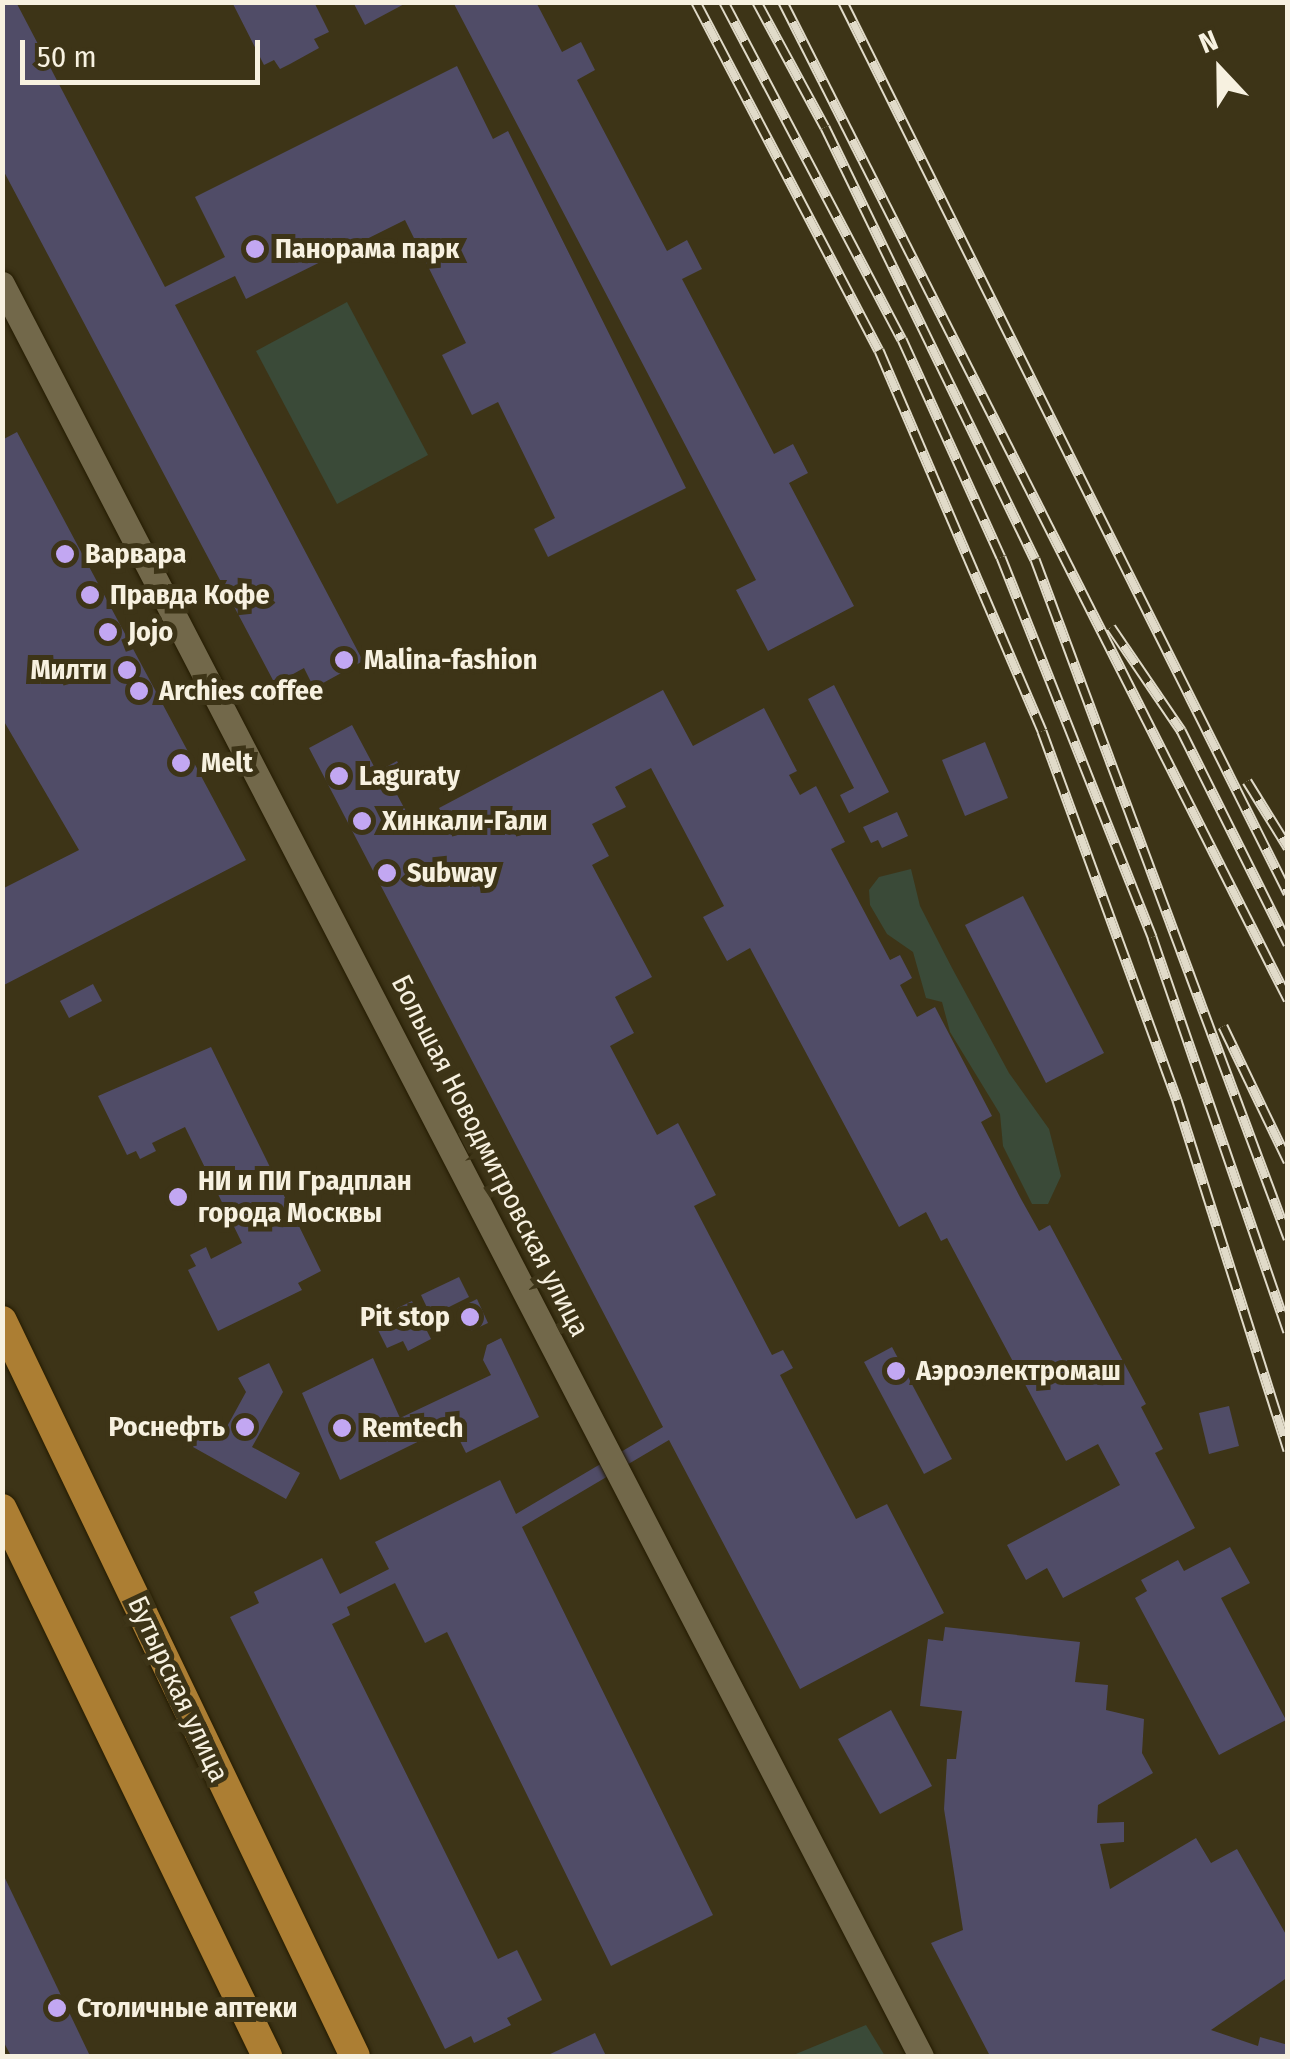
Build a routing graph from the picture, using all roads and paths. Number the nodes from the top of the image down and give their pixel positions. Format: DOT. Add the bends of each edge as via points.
graph roads {
  1 [pos="2,284"];
  2 [pos="2,1320"];
  3 [pos="2,1509"];
  4 [pos="267,2056"];
  5 [pos="355,2056"];
  6 [pos="922,2056"];
  1 -- 6 [label="street, Большая Новодмитровская улица"];
  2 -- 5 [label="main road, Бутырская улица"];
  3 -- 4 [label="main road"];
}
